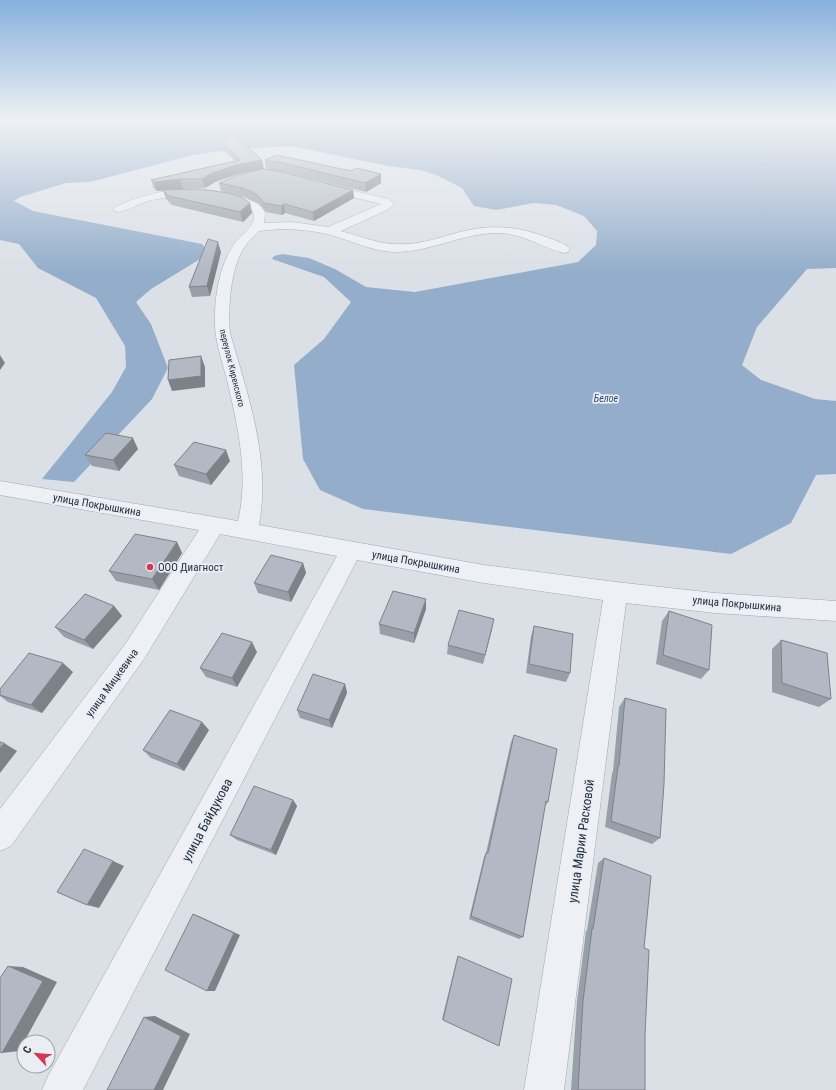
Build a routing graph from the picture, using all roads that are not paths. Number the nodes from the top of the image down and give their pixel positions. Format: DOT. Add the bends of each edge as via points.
graph roads {
  1 [pos="219,185"];
  2 [pos="317,185"];
  3 [pos="208,193"];
  4 [pos="119,209"];
  5 [pos="256,228"];
  6 [pos="330,231"];
  7 [pos="564,249"];
  8 [pos="0,488"];
  9 [pos="214,525"];
  10 [pos="247,531"];
  11 [pos="351,550"];
  12 [pos="616,592"];
  13 [pos="836,611"];
  14 [pos="0,835"];
  15 [pos="62,1090"];
  16 [pos="544,1090"];
  1 -- 3 [label="street"];
  2 -- 6 [label="street" via="385,201 388,204"];
  3 -- 4 [label="street" via="157,197"];
  3 -- 5 [label="street" via="256,207 260,211 260,217"];
  5 -- 6 [label="street" via="284,226"];
  5 -- 10 [label="street, переулок Киренского" via="244,237 234,254 221,323 239,392 251,461 254,501"];
  6 -- 7 [label="street" via="379,246 406,249 498,230 525,233"];
  8 -- 9 [label="street, улица Покрышкина"];
  9 -- 10 [label="street, улица Покрышкина"];
  9 -- 14 [label="street, улица Мицкевича" via="135,651"];
  10 -- 11 [label="street, улица Покрышкина"];
  11 -- 12 [label="street, улица Покрышкина" via="484,574"];
  11 -- 15 [label="street, улица Байдукова"];
  12 -- 13 [label="street, улица Покрышкина" via="715,603"];
  12 -- 16 [label="street, улица Марии Расковой"];
}
